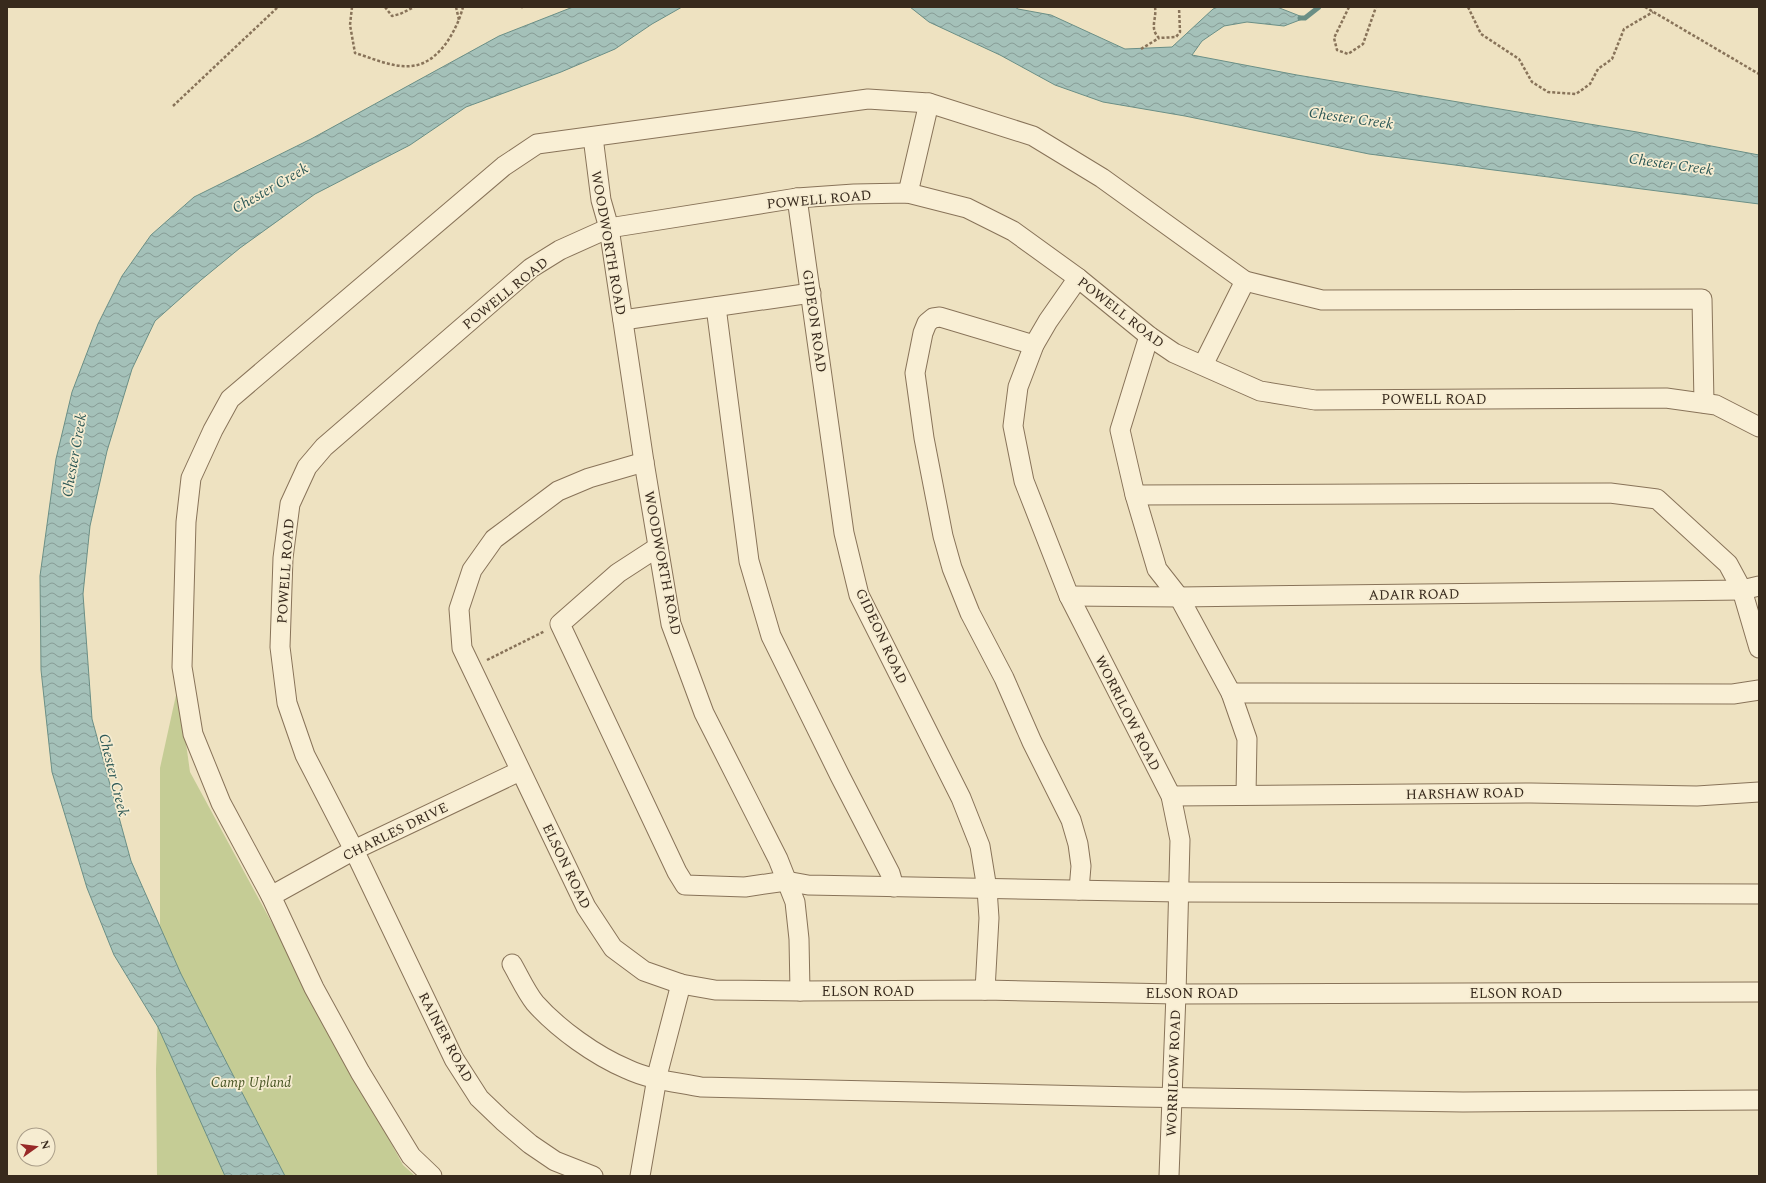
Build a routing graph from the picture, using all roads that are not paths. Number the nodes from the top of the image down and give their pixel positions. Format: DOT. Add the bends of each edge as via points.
graph roads {
  1 [pos="929,103"];
  2 [pos="593,137"];
  3 [pos="908,194"];
  4 [pos="797,198"];
  5 [pos="609,228"];
  6 [pos="1078,278"];
  7 [pos="1245,281"];
  8 [pos="811,293"];
  9 [pos="716,307"];
  10 [pos="622,320"];
  11 [pos="1149,336"];
  12 [pos="1034,345"];
  13 [pos="1203,365"];
  14 [pos="1704,403"];
  15 [pos="1759,427"];
  16 [pos="644,462"];
  17 [pos="1135,495"];
  18 [pos="658,547"];
  19 [pos="1751,588"];
  20 [pos="1068,596"];
  21 [pos="1179,597"];
  22 [pos="1759,648"];
  23 [pos="1759,690"];
  24 [pos="1231,693"];
  25 [pos="520,771"];
  26 [pos="1759,792"];
  27 [pos="1246,795"];
  28 [pos="1171,796"];
  29 [pos="354,850"];
  30 [pos="786,881"];
  31 [pos="894,887"];
  32 [pos="988,888"];
  33 [pos="1079,890"];
  34 [pos="1179,892"];
  35 [pos="1759,894"];
  36 [pos="271,896"];
  37 [pos="512,964"];
  38 [pos="681,984"];
  39 [pos="985,990"];
  40 [pos="800,991"];
  41 [pos="1759,992"];
  42 [pos="1176,994"];
  43 [pos="657,1079"];
  44 [pos="1172,1098"];
  45 [pos="1759,1100"];
  46 [pos="432,1176"];
  47 [pos="593,1176"];
  48 [pos="640,1176"];
  49 [pos="1169,1176"];
  1 -- 2 [label="street" via="868,99"];
  1 -- 3 [label="street"];
  1 -- 7 [label="street" via="1033,136 1102,178"];
  2 -- 5 [label="street, WOODWORTH ROAD" via="601,200"];
  2 -- 36 [label="street" via="537,144 504,166 230,398 191,478 186,522 182,668 193,734 222,803"];
  3 -- 4 [label="street, POWELL ROAD"];
  3 -- 6 [label="street, POWELL ROAD" via="967,208 1013,231"];
  4 -- 5 [label="street, POWELL ROAD"];
  4 -- 8 [label="street, GIDEON ROAD"];
  5 -- 10 [label="street, WOODWORTH ROAD"];
  5 -- 29 [label="street, POWELL ROAD" via="560,250 531,268 324,447 307,467 290,504 283,558 280,647 286,703 305,755"];
  6 -- 11 [label="street, POWELL ROAD"];
  6 -- 12 [label="street, WORRILOW ROAD"];
  7 -- 13 [label="street"];
  7 -- 14 [label="street" via="1322,300 1702,299"];
  8 -- 9 [label="street"];
  8 -- 32 [label="street, GIDEON ROAD" via="844,534 859,595 961,798 980,846"];
  9 -- 10 [label="street"];
  9 -- 31 [label="street" via="749,561 771,636 890,873"];
  10 -- 16 [label="street, WOODWORTH ROAD"];
  11 -- 13 [label="street, POWELL ROAD" via="1174,353"];
  11 -- 17 [label="street" via="1120,430"];
  12 -- 20 [label="street, WORRILOW ROAD" via="1018,387 1013,426 1024,481"];
  12 -- 33 [label="street" via="933,318 923,332 915,373 924,438 943,536 952,568 970,613 1004,678 1071,820 1081,866"];
  13 -- 14 [label="street, POWELL ROAD" via="1260,391 1314,400 1666,398"];
  14 -- 15 [label="street, POWELL ROAD" via="1716,405"];
  16 -- 18 [label="street, WOODWORTH ROAD"];
  16 -- 25 [label="street, ELSON ROAD" via="589,478 558,491 494,539 472,570 459,609 462,648"];
  17 -- 19 [label="street" via="1610,493 1657,499"];
  17 -- 21 [label="street" via="1156,569"];
  18 -- 30 [label="street, WOODWORTH ROAD" via="671,624 704,712 778,859"];
  18 -- 30 [label="street" via="618,573 560,624 685,885 745,887"];
  19 -- 21 [label="street, ADAIR ROAD"];
  19 -- 22 [label="street"];
  20 -- 21 [label="street, ADAIR ROAD"];
  20 -- 28 [label="street, WORRILOW ROAD"];
  21 -- 24 [label="street"];
  23 -- 24 [label="street" via="1733,694"];
  24 -- 27 [label="street" via="1247,739"];
  25 -- 29 [label="street, CHARLES DRIVE"];
  25 -- 38 [label="street, ELSON ROAD" via="586,907 613,948 644,971"];
  26 -- 27 [label="street, HARSHAW ROAD" via="1697,796 1532,793"];
  27 -- 28 [label="street, HARSHAW ROAD"];
  28 -- 34 [label="street, WORRILOW ROAD" via="1180,840"];
  29 -- 36 [label="street, CHARLES DRIVE"];
  29 -- 47 [label="street, RAINER ROAD" via="454,1059 479,1098 530,1144 555,1161"];
  30 -- 31 [label="street" via="808,885"];
  30 -- 40 [label="street, WOODWORTH ROAD" via="795,902"];
  31 -- 32 [label="street"];
  32 -- 33 [label="street"];
  32 -- 39 [label="street, GIDEON ROAD"];
  33 -- 34 [label="street"];
  34 -- 35 [label="street"];
  34 -- 42 [label="street, WORRILOW ROAD"];
  36 -- 46 [label="street" via="314,988 360,1072 411,1156"];
  37 -- 43 [label="street" via="534,1002 555,1022 589,1048 627,1069"];
  38 -- 40 [label="street, ELSON ROAD" via="715,990"];
  38 -- 43 [label="street"];
  39 -- 40 [label="street, ELSON ROAD"];
  39 -- 42 [label="street, ELSON ROAD"];
  41 -- 42 [label="street, ELSON ROAD"];
  42 -- 44 [label="street, WORRILOW ROAD"];
  43 -- 44 [label="street" via="701,1087"];
  43 -- 48 [label="street"];
  44 -- 45 [label="street" via="1463,1102"];
  44 -- 49 [label="street, WORRILOW ROAD"];
}
